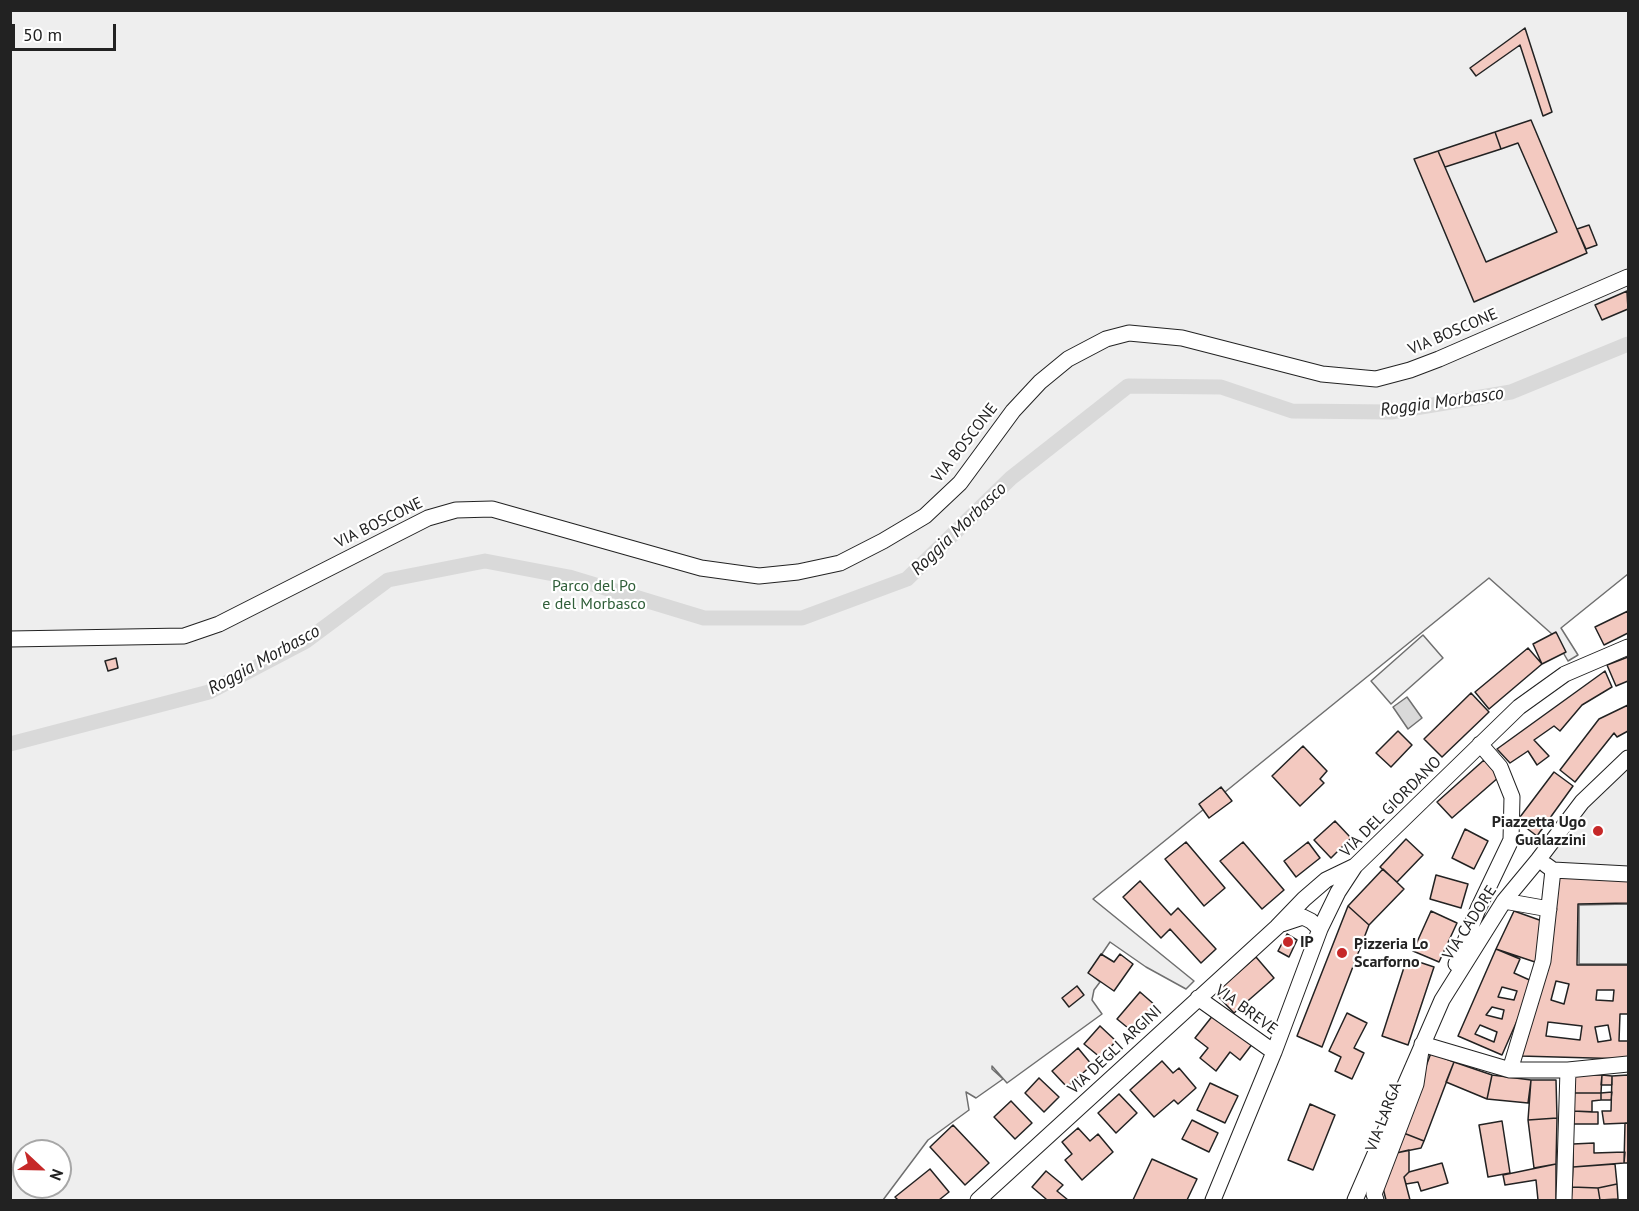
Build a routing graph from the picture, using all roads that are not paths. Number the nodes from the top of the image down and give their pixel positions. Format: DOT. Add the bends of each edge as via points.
graph roads {
  1 [pos="1629,277"];
  2 [pos="10,639"];
  3 [pos="1629,647"];
  4 [pos="1480,744"];
  5 [pos="1629,758"];
  6 [pos="1615,771"];
  7 [pos="1629,779"];
  8 [pos="1538,860"];
  9 [pos="1355,866"];
  10 [pos="1552,870"];
  11 [pos="1629,874"];
  12 [pos="1504,901"];
  13 [pos="1549,909"];
  14 [pos="1277,927"];
  15 [pos="1320,929"];
  16 [pos="1198,998"];
  17 [pos="1442,1000"];
  18 [pos="1422,1044"];
  19 [pos="1274,1052"];
  20 [pos="1629,1064"];
  21 [pos="1510,1070"];
  22 [pos="1568,1070"];
  23 [pos="978,1200"];
  24 [pos="1213,1200"];
  25 [pos="1355,1200"];
  26 [pos="1376,1200"];
  27 [pos="1564,1200"];
  1 -- 2 [label="street, VIA BOSCONE" via="1439,359 1376,379 1322,374 1182,338 1129,333 1106,339 1068,359 1040,382 1013,411 960,483 925,516 840,562 798,572 759,576 701,568 492,509 456,510 428,518 219,624 184,636"];
  3 -- 4 [label="street, VIA DEL GIORDANO" via="1565,674 1519,707"];
  4 -- 9 [label="street, VIA DEL GIORDANO"];
  4 -- 17 [label="street" via="1500,767 1512,797 1511,840"];
  5 -- 6 [label="street, VIA CADORE"];
  6 -- 7 [label="street"];
  6 -- 8 [label="street, VIA CADORE" via="1582,802"];
  8 -- 10 [label="street"];
  8 -- 12 [label="street, VIA CADORE"];
  9 -- 14 [label="street, VIA DEGLI ARGINI" via="1326,880"];
  9 -- 15 [label="street, VIA DEL GIORDANO"];
  10 -- 11 [label="street"];
  10 -- 13 [label="street"];
  12 -- 13 [label="street"];
  12 -- 17 [label="street, VIA CADORE"];
  13 -- 21 [label="street" via="1543,961"];
  14 -- 15 [label="street, VIA DEGLI ARGINI" via="1303,916"];
  14 -- 16 [label="street, VIA DEGLI ARGINI"];
  15 -- 19 [label="street, VIA DEL GIORDANO"];
  16 -- 19 [label="street, VIA BREVE"];
  16 -- 23 [label="street, VIA DEGLI ARGINI"];
  17 -- 18 [label="street, VIA CADORE"];
  18 -- 21 [label="street"];
  18 -- 25 [label="street, VIA CADORE"];
  18 -- 26 [label="street, VIA LARGA" via="1416,1084 1374,1194"];
  19 -- 24 [label="street, VIA DEL GIORDANO"];
  20 -- 22 [label="street"];
  21 -- 22 [label="street"];
  22 -- 27 [label="street"];
}
